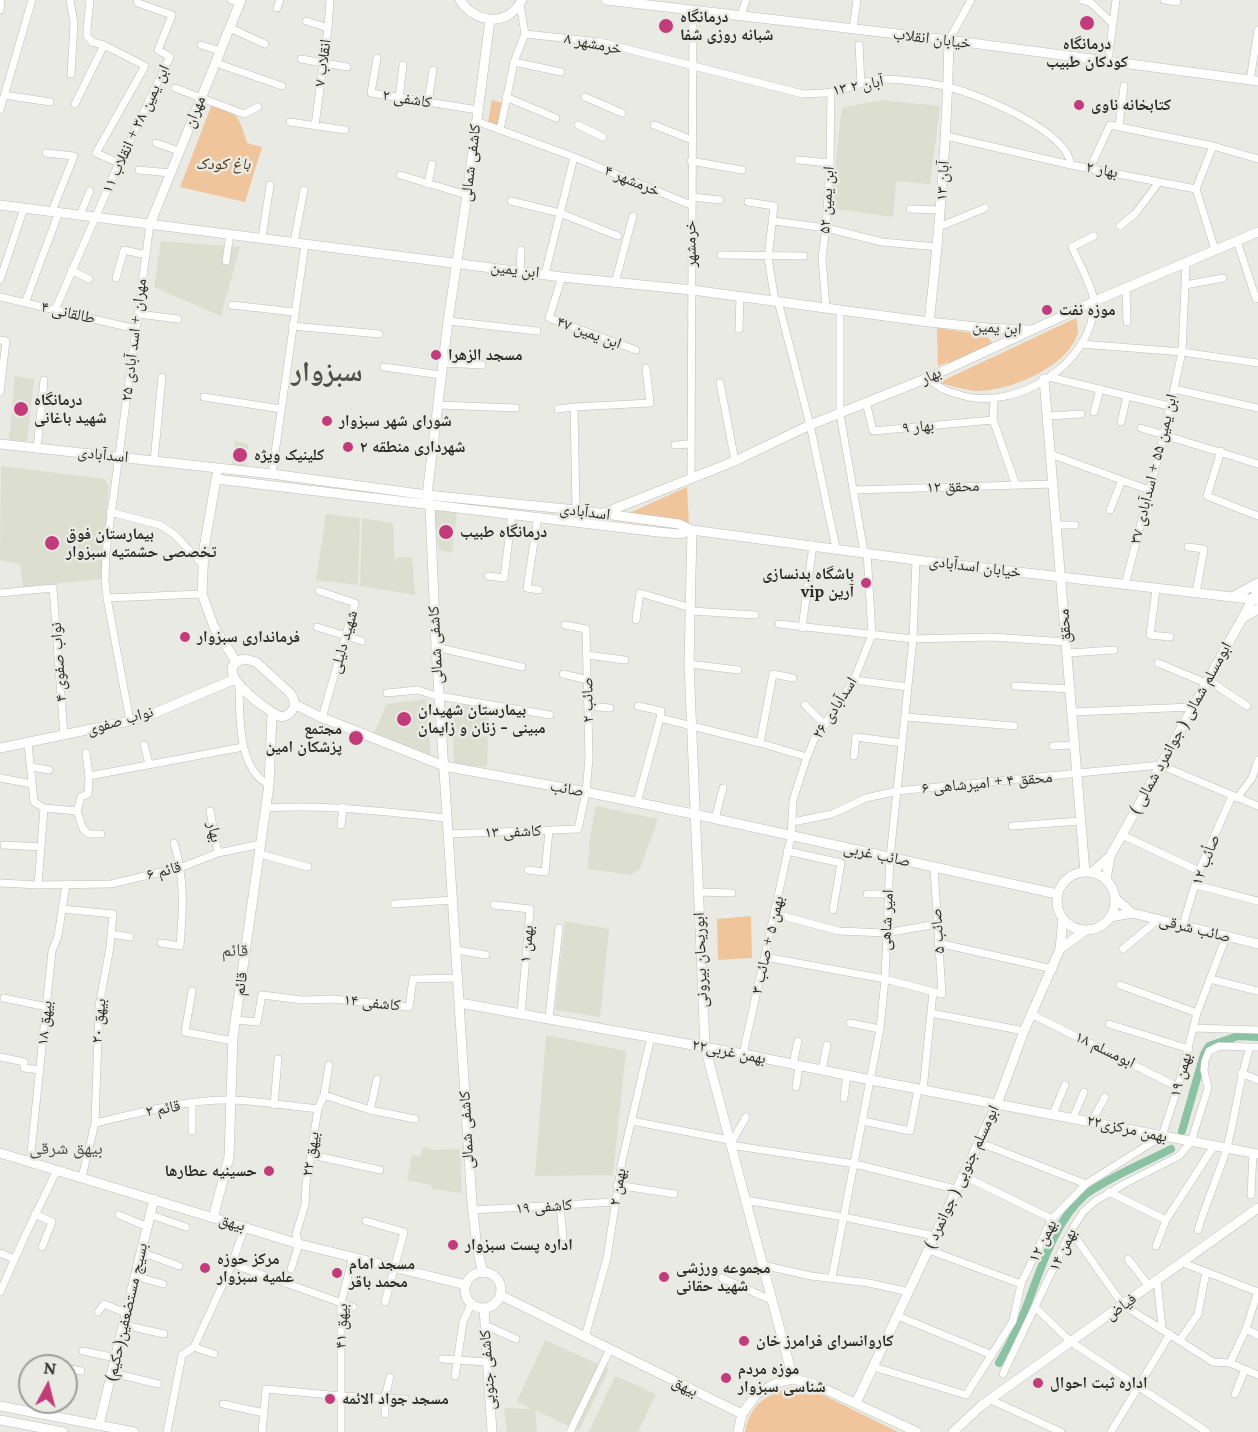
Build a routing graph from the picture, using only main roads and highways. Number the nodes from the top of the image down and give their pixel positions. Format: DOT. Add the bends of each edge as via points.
graph roads {
  1 [pos="460,0"];
  2 [pos="606,0"];
  3 [pos="237,1"];
  4 [pos="631,1"];
  5 [pos="521,2"];
  6 [pos="490,20"];
  7 [pos="949,40"];
  8 [pos="1254,80"];
  9 [pos="0,205"];
  10 [pos="150,224"];
  11 [pos="1258,232"];
  12 [pos="457,263"];
  13 [pos="928,322"];
  14 [pos="987,328"];
  15 [pos="1030,330"];
  16 [pos="1001,343"];
  17 [pos="1046,378"];
  18 [pos="0,444"];
  19 [pos="218,469"];
  20 [pos="216,479"];
  21 [pos="428,495"];
  22 [pos="430,506"];
  23 [pos="602,514"];
  24 [pos="693,530"];
  25 [pos="1062,577"];
  26 [pos="1258,583"];
  27 [pos="1258,590"];
  28 [pos="1231,597"];
  29 [pos="1255,599"];
  30 [pos="1258,609"];
  31 [pos="1241,619"];
  32 [pos="237,663"];
  33 [pos="237,683"];
  34 [pos="294,704"];
  35 [pos="272,714"];
  36 [pos="0,748"];
  37 [pos="440,765"];
  38 [pos="696,815"];
  39 [pos="1110,856"];
  40 [pos="1089,872"];
  41 [pos="1106,880"];
  42 [pos="1058,894"];
  43 [pos="1115,898"];
  44 [pos="1132,913"];
  45 [pos="1110,916"];
  46 [pos="1063,919"];
  47 [pos="1086,930"];
  48 [pos="1258,944"];
  49 [pos="1060,949"];
  50 [pos="460,1003"];
  51 [pos="705,1047"];
  52 [pos="996,1104"];
  53 [pos="0,1153"];
  54 [pos="1255,1153"];
  55 [pos="154,1199"];
  56 [pos="1258,1208"];
  57 [pos="213,1218"];
  58 [pos="483,1273"];
  59 [pos="466,1285"];
  60 [pos="500,1295"];
  61 [pos="484,1308"];
  62 [pos="793,1379"];
  63 [pos="856,1403"];
  64 [pos="3,1407"];
  65 [pos="742,1414"];
  66 [pos="8,1424"];
  67 [pos="99,1425"];
  68 [pos="63,1432"];
  69 [pos="134,1432"];
  70 [pos="492,1432"];
  71 [pos="738,1432"];
  72 [pos="917,1432"];
  73 [pos="953,1432"];
  1 -- 6 [label="main road" via="472,14"];
  2 -- 4 [label="main road, خیابان انقلاب"];
  3 -- 10 [label="main road, مهران" via="230,28"];
  4 -- 7 [label="main road, خیابان انقلاب"];
  5 -- 6 [label="main road" via="507,16"];
  6 -- 12 [label="main road, کاشفی شمالی"];
  7 -- 8 [label="main road, خیابان انقلاب"];
  7 -- 13 [label="main road, ۱۳ آبان" via="938,247"];
  9 -- 10 [label="main road, ابن یمین"];
  10 -- 12 [label="main road, ابن یمین"];
  11 -- 15 [label="main road, بهار"];
  12 -- 13 [label="main road, ابن یمین"];
  12 -- 21 [label="main road, کاشفی شمالی"];
  13 -- 14 [label="main road, ابن یمین"];
  14 -- 15 [label="main road, ابن یمین"];
  14 -- 16 [label="main road"];
  15 -- 16 [label="main road, بهار"];
  16 -- 23 [label="main road, بهار" via="735,461"];
  17 -- 25 [label="main road, محقق"];
  18 -- 19 [label="main road, اسدآبادی"];
  19 -- 20 [label="main road"];
  19 -- 21 [label="main road, اسدآبادی"];
  20 -- 22 [label="main road, اسدآبادی"];
  20 -- 32 [label="main road" via="202,594 214,627"];
  21 -- 22 [label="main road, کاشفی شمالی"];
  21 -- 23 [label="main road, اسدآبادی"];
  22 -- 24 [label="main road, اسدآبادی" via="680,534"];
  22 -- 37 [label="main road, کاشفی شمالی"];
  23 -- 24 [label="main road, اسدآبادی" via="679,524"];
  24 -- 25 [label="main road, خیابان اسدآبادی"];
  24 -- 38 [label="main road, ابوریحان بیرونی" via="689,664"];
  25 -- 28 [label="main road, خیابان اسدآبادی"];
  25 -- 40 [label="main road, محقق" via="1074,745"];
  26 -- 28 [label="main road"];
  27 -- 29 [label="main road, ابومسلم شمالی ( جوانمرد شمالی )"];
  28 -- 29 [label="main road, خیابان اسدآبادی"];
  29 -- 31 [label="main road, ابومسلم شمالی ( جوانمرد شمالی )"];
  30 -- 31 [label="main road"];
  31 -- 39 [label="main road, ابومسلم شمالی ( جوانمرد شمالی )"];
  32 -- 33 [label="main road" via="232,674"];
  32 -- 34 [label="main road" via="246,659 256,662 294,697"];
  33 -- 35 [label="main road"];
  33 -- 36 [label="main road, نواب صفوی" via="130,721"];
  34 -- 35 [label="main road" via="288,716"];
  34 -- 37 [label="main road, صائب"];
  35 -- 57 [label="main road, قائم" via="269,784 233,1041 229,1157"];
  37 -- 38 [label="main road, صائب"];
  37 -- 50 [label="main road, کاشفی شمالی"];
  38 -- 42 [label="main road, صائب غربی"];
  38 -- 51 [label="main road, ابوریحان بیرونی"];
  39 -- 40 [label="main road"];
  39 -- 41 [label="main road"];
  40 -- 41 [label="main road"];
  40 -- 42 [label="main road" via="1071,876"];
  41 -- 43 [label="main road"];
  42 -- 46 [label="main road"];
  43 -- 44 [label="main road"];
  43 -- 45 [label="main road"];
  44 -- 45 [label="main road"];
  44 -- 48 [label="main road, صائب شرقی"];
  45 -- 47 [label="main road" via="1096,928"];
  46 -- 47 [label="main road"];
  46 -- 49 [label="main road, ابومسلم جنوبی ( جوانمرد )"];
  47 -- 49 [label="main road"];
  49 -- 52 [label="main road, ابومسلم جنوبی ( جوانمرد )"];
  50 -- 51 [label="main road, ۲۲بهمن غربی"];
  50 -- 58 [label="main road, کاشفی شمالی" via="472,1210"];
  51 -- 52 [label="main road, ۲۲بهمن غربی"];
  51 -- 62 [label="main road, ابوریحان بیرونی"];
  52 -- 54 [label="main road, ۲۲بهمن مرکزی"];
  52 -- 63 [label="main road, ابومسلم جنوبی ( جوانمرد )"];
  53 -- 55 [label="main road, بیهق"];
  55 -- 57 [label="main road, بیهق"];
  55 -- 67 [label="main road, بسیج مستضعفین(حکیم)"];
  56 -- 73 [label="main road, فیاض" via="982,1405"];
  57 -- 59 [label="main road, بیهق" via="299,1244"];
  58 -- 59 [label="main road" via="472,1276"];
  58 -- 60 [label="main road" via="496,1279"];
  59 -- 61 [label="main road" via="465,1295 471,1304"];
  60 -- 61 [label="main road" via="494,1304"];
  60 -- 65 [label="main road, بیهق"];
  61 -- 70 [label="main road, کاشفی جنوبی"];
  62 -- 63 [label="main road"];
  62 -- 65 [label="main road" via="756,1395"];
  63 -- 72 [label="main road"];
  64 -- 66 [label="main road"];
  64 -- 67 [label="main road"];
  65 -- 71 [label="main road"];
  66 -- 68 [label="main road"];
  67 -- 69 [label="main road"];
}
